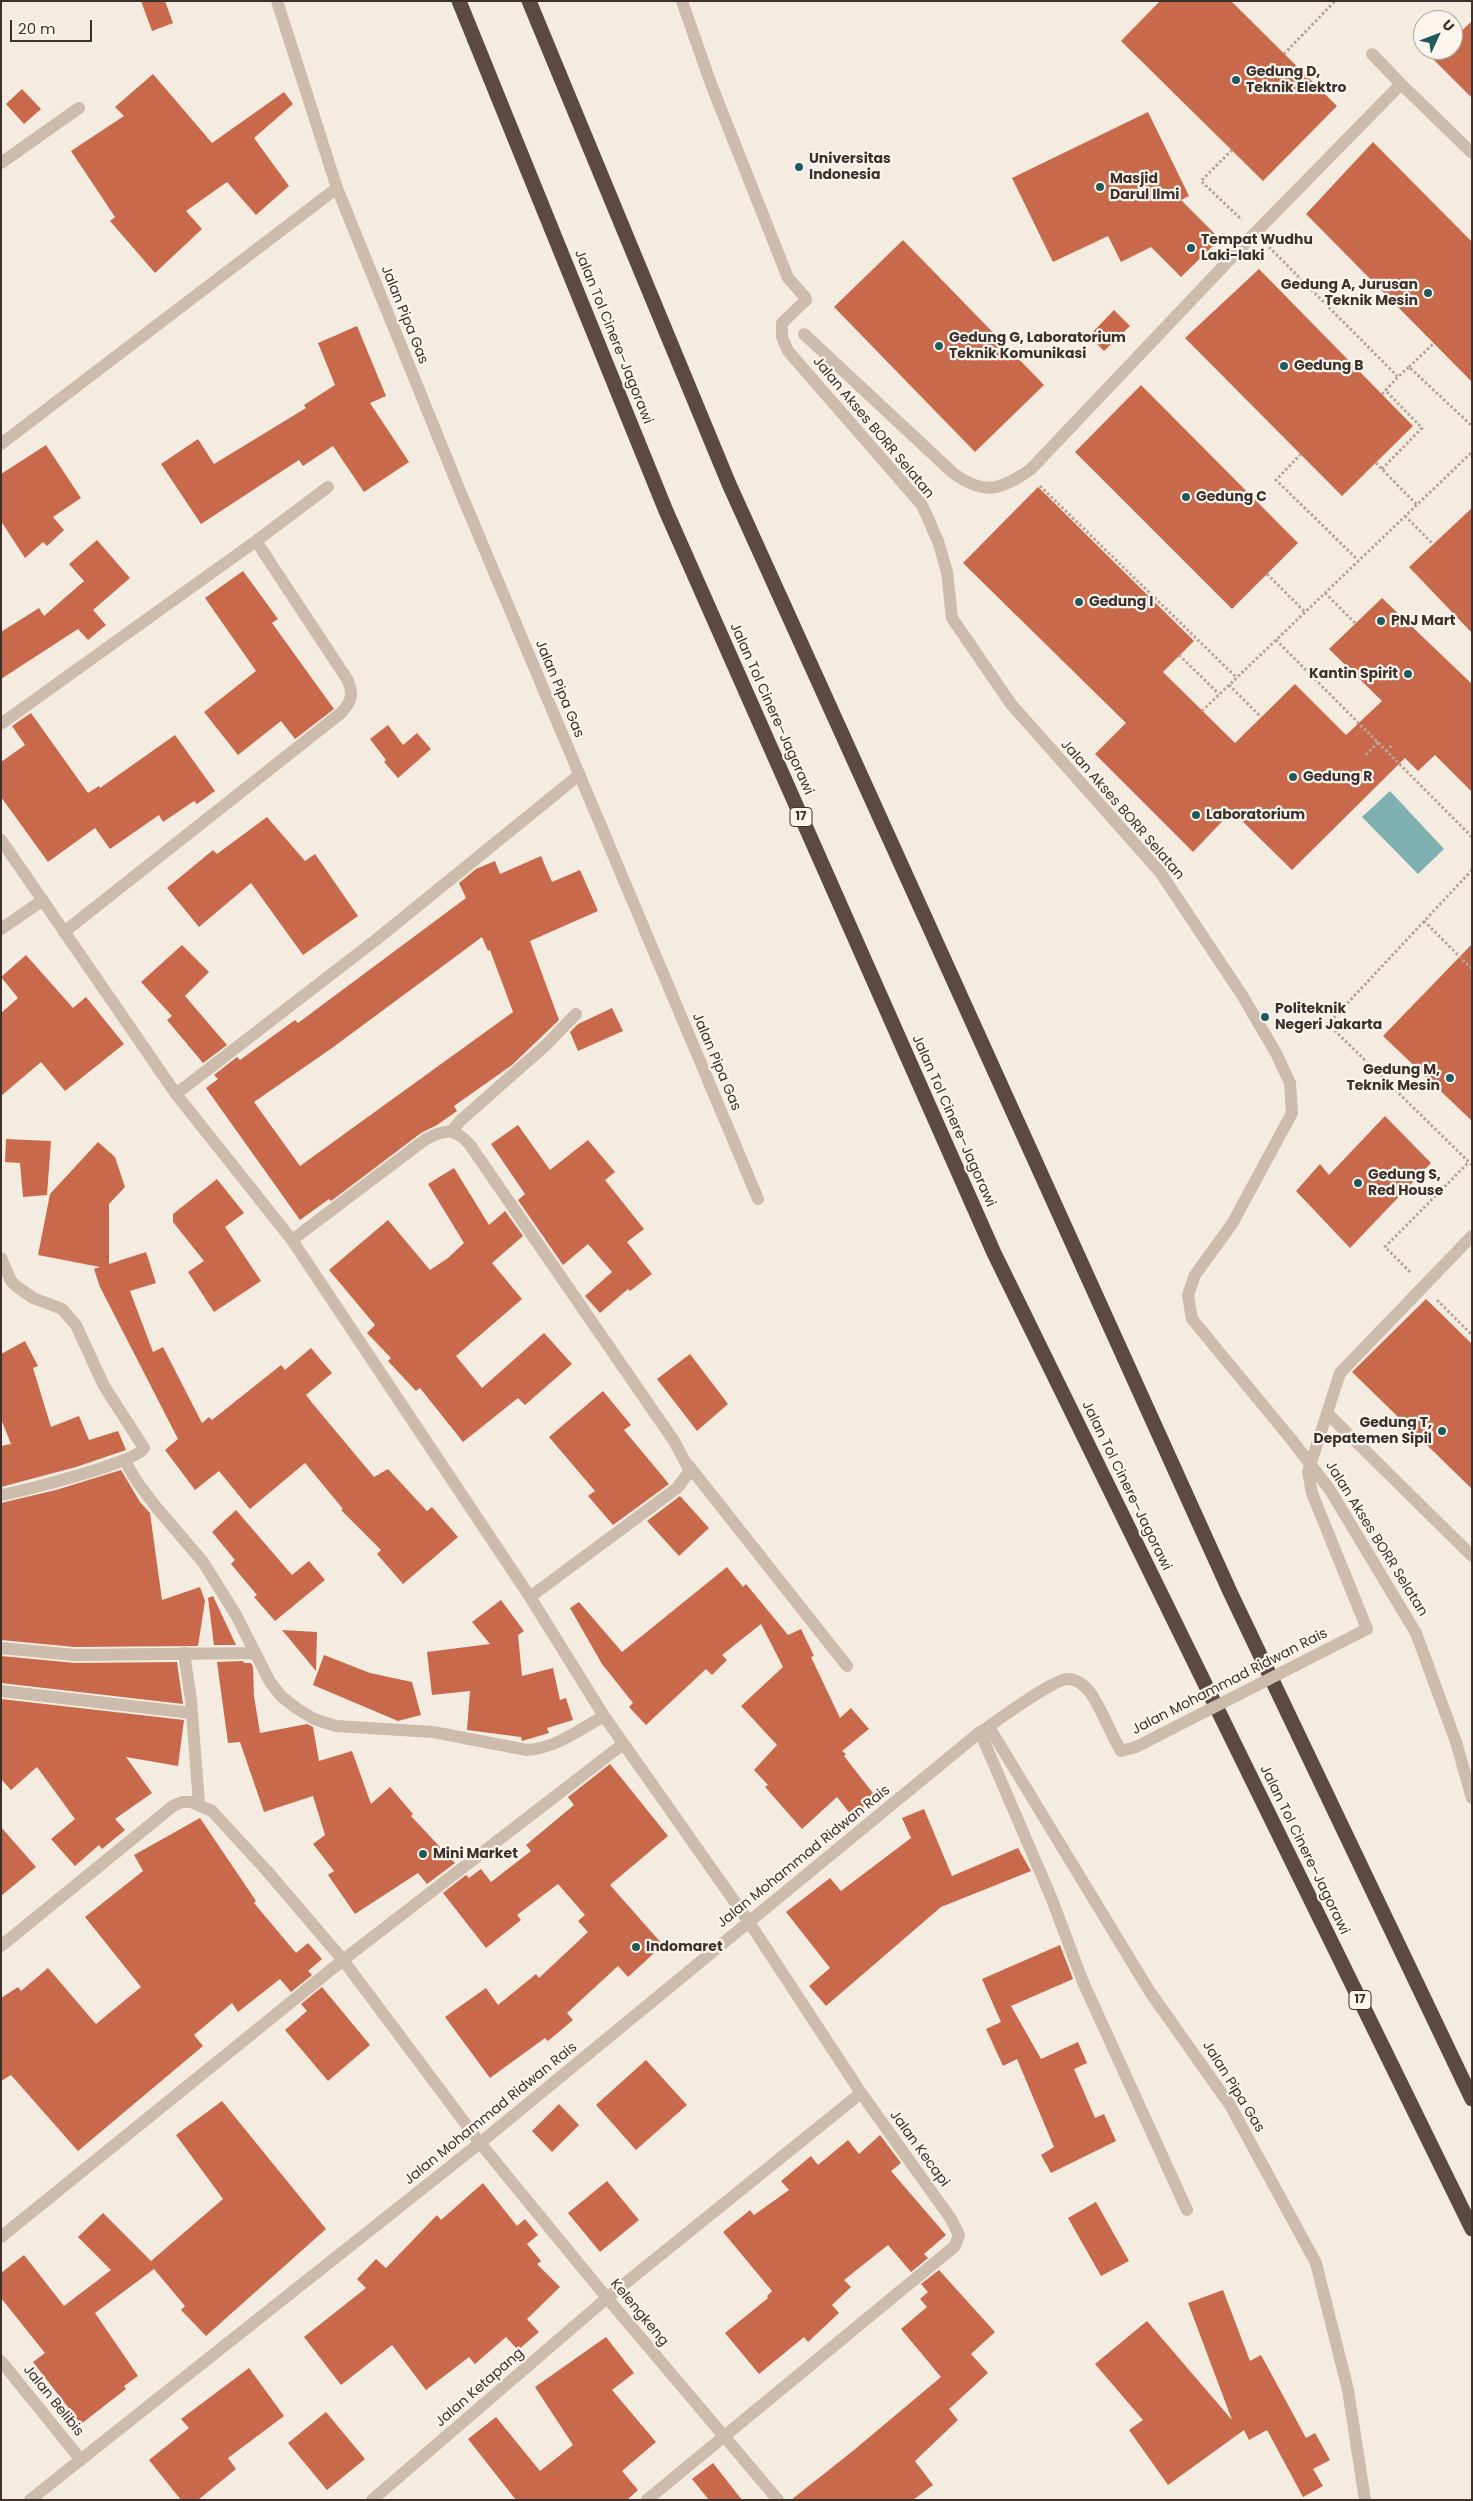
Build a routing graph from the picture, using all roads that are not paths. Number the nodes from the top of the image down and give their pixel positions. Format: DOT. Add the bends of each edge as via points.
graph roads {
  1 [pos="277,1"];
  2 [pos="459,1"];
  3 [pos="529,1"];
  4 [pos="682,1"];
  5 [pos="1372,54"];
  6 [pos="1401,84"];
  7 [pos="79,108"];
  8 [pos="1472,153"];
  9 [pos="1,163"];
  10 [pos="337,188"];
  11 [pos="804,334"];
  12 [pos="1,444"];
  13 [pos="328,487"];
  14 [pos="256,541"];
  15 [pos="1,724"];
  16 [pos="579,775"];
  17 [pos="1,840"];
  18 [pos="43,900"];
  19 [pos="1,929"];
  20 [pos="64,932"];
  21 [pos="576,1014"];
  22 [pos="176,1094"];
  23 [pos="452,1130"];
  24 [pos="758,1199"];
  25 [pos="1472,1236"];
  26 [pos="292,1240"];
  27 [pos="1,1258"];
  28 [pos="1328,1414"];
  29 [pos="124,1460"];
  30 [pos="1312,1464"];
  31 [pos="689,1466"];
  32 [pos="1,1495"];
  33 [pos="1472,1556"];
  34 [pos="530,1597"];
  35 [pos="1,1648"];
  36 [pos="184,1653"];
  37 [pos="254,1653"];
  38 [pos="847,1666"];
  39 [pos="1,1691"];
  40 [pos="192,1712"];
  41 [pos="604,1716"];
  42 [pos="984,1730"];
  43 [pos="623,1744"];
  44 [pos="1472,1798"];
  45 [pos="199,1804"];
  46 [pos="749,1922"];
  47 [pos="1,1946"];
  48 [pos="343,1960"];
  49 [pos="861,2093"];
  50 [pos="1472,2099"];
  51 [pos="480,2143"];
  52 [pos="1187,2210"];
  53 [pos="1472,2229"];
  54 [pos="1,2237"];
  55 [pos="607,2298"];
  56 [pos="1,2361"];
  57 [pos="723,2436"];
  58 [pos="81,2460"];
  59 [pos="30,2500"];
  60 [pos="372,2500"];
  61 [pos="647,2500"];
  62 [pos="778,2500"];
  63 [pos="1365,2500"];
  1 -- 10 [label="street, Jalan Pipa Gas"];
  2 -- 53 [label="highway, Jalan Tol Cinere–Jagorawi / 17" via="666,511 994,1254"];
  3 -- 50 [label="highway" via="729,484 1231,1594"];
  4 -- 30 [label="street, Jalan Akses BORR Selatan" via="710,84 788,278 806,300 782,323 782,337 788,350 922,505 938,540 947,572 952,618 1011,704 1160,872 1242,995 1290,1083 1292,1113 1232,1224 1196,1275 1188,1295 1192,1319"];
  5 -- 6 [label="street"];
  6 -- 8 [label="street"];
  6 -- 11 [label="street" via="1026,472 992,489 975,487 953,473"];
  7 -- 9 [label="street"];
  10 -- 12 [label="street"];
  10 -- 16 [label="street, Jalan Pipa Gas"];
  13 -- 14 [label="street"];
  14 -- 15 [label="street"];
  14 -- 20 [label="street" via="347,680 352,689 351,700 341,713"];
  16 -- 22 [label="street" via="384,933"];
  16 -- 24 [label="street, Jalan Pipa Gas"];
  17 -- 18 [label="street"];
  18 -- 19 [label="street"];
  18 -- 20 [label="street"];
  20 -- 22 [label="street"];
  21 -- 23 [label="street"];
  22 -- 26 [label="street"];
  23 -- 26 [label="street" via="426,1139"];
  23 -- 31 [label="street" via="462,1135 470,1145"];
  25 -- 28 [label="street, Jalan Mohammad Ridwan Rais" via="1340,1373"];
  26 -- 34 [label="street"];
  27 -- 29 [label="street" via="16,1286 33,1298 62,1309 76,1324 104,1386 144,1448 140,1454"];
  28 -- 30 [label="street, Jalan Mohammad Ridwan Rais"];
  28 -- 33 [label="street"];
  29 -- 32 [label="street" via="31,1490"];
  29 -- 37 [label="street" via="150,1499 204,1562 236,1615"];
  30 -- 42 [label="street, Jalan Mohammad Ridwan Rais, bridge" via="1308,1472 1312,1493 1367,1629 1136,1747 1121,1751 1089,1690 1066,1678"];
  30 -- 44 [label="street, Jalan Akses BORR Selatan" via="1416,1633 1456,1742"];
  31 -- 34 [label="street" via="688,1474 677,1488"];
  31 -- 38 [label="street"];
  34 -- 41 [label="street"];
  35 -- 36 [label="street" via="75,1654"];
  36 -- 37 [label="street"];
  36 -- 40 [label="street"];
  37 -- 41 [label="street" via="281,1696 314,1719 336,1726 433,1732 527,1750 560,1742"];
  39 -- 40 [label="street"];
  40 -- 45 [label="street"];
  41 -- 43 [label="street"];
  42 -- 46 [label="street, Jalan Mohammad Ridwan Rais"];
  42 -- 52 [label="street" via="1083,1982"];
  42 -- 63 [label="street, Jalan Pipa Gas" via="1150,1992 1230,2105 1316,2263 1348,2390"];
  43 -- 46 [label="street"];
  43 -- 48 [label="street"];
  45 -- 47 [label="street" via="187,1802 172,1806"];
  45 -- 48 [label="street, Kelengkeng" via="216,1814"];
  46 -- 49 [label="street"];
  46 -- 51 [label="street, Jalan Mohammad Ridwan Rais"];
  48 -- 51 [label="street, Kelengkeng"];
  48 -- 54 [label="street"];
  49 -- 55 [label="street"];
  49 -- 57 [label="street, Jalan Kecapi" via="951,2219 958,2231 957,2241 948,2252"];
  51 -- 55 [label="street, Kelengkeng"];
  51 -- 58 [label="street, Jalan Mohammad Ridwan Rais"];
  55 -- 57 [label="street, Kelengkeng"];
  55 -- 60 [label="street, Jalan Ketapang"];
  56 -- 58 [label="street, Jalan Belibis"];
  57 -- 61 [label="street"];
  57 -- 62 [label="street, Kelengkeng"];
  58 -- 59 [label="street, Jalan Mohammad Ridwan Rais"];
}
